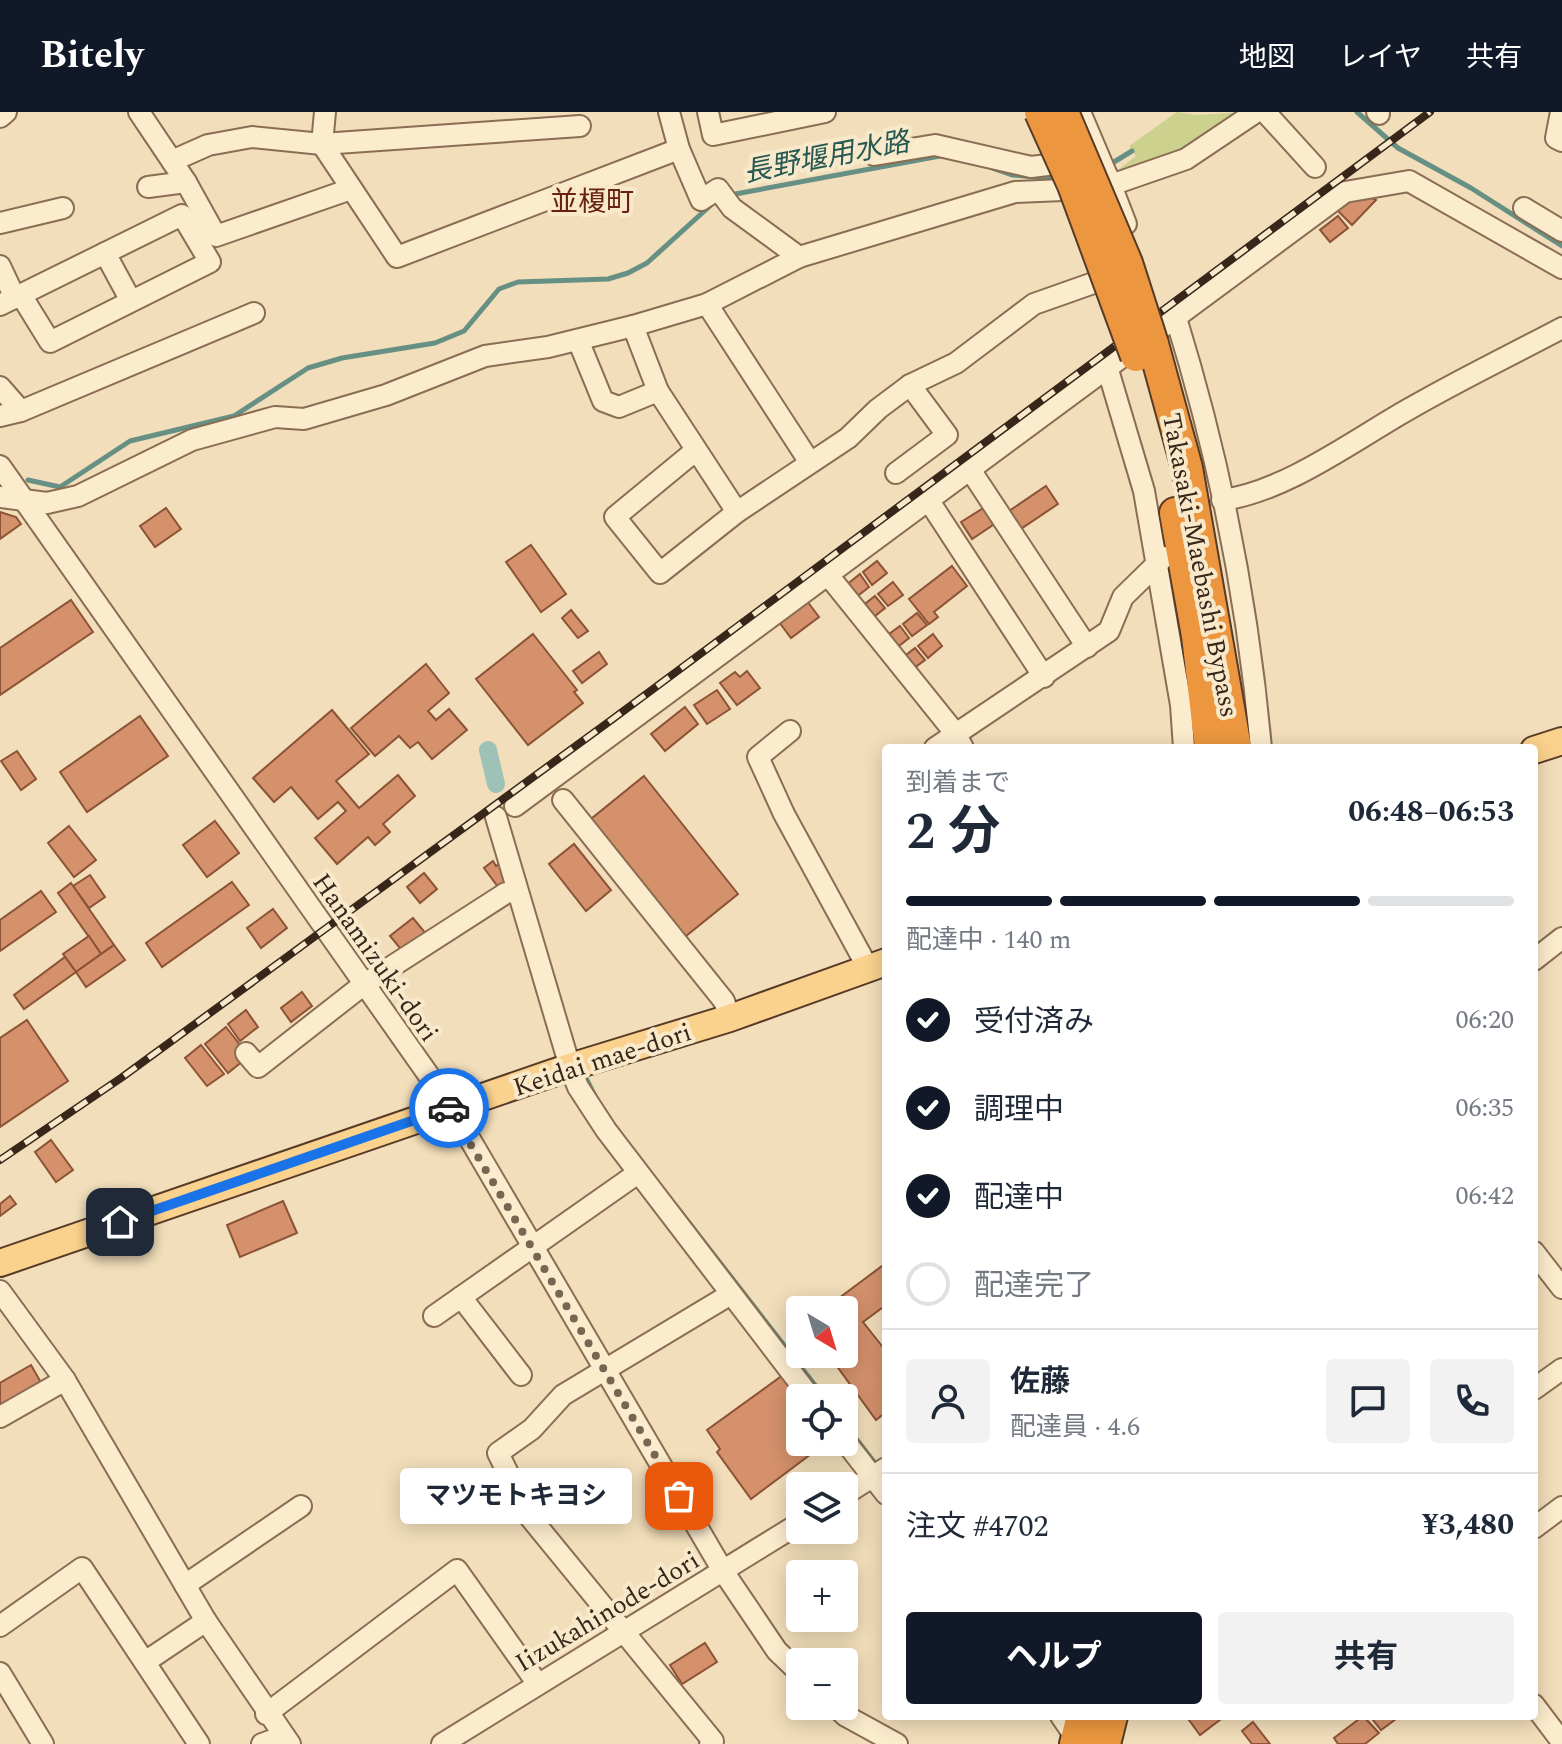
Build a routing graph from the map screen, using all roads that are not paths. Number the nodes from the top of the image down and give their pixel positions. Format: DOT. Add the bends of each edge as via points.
graph roads {
  1 [pos="6,112"];
  2 [pos="139,112"];
  3 [pos="325,112"];
  4 [pos="669,112"];
  5 [pos="708,112"];
  6 [pos="825,112"];
  7 [pos="1040,112"];
  8 [pos="1063,112"];
  9 [pos="1080,112"];
  10 [pos="1256,112"];
  11 [pos="1265,112"];
  12 [pos="1561,112"];
  13 [pos="0,117"];
  14 [pos="580,126"];
  15 [pos="1562,141"];
  16 [pos="322,144"];
  17 [pos="679,149"];
  18 [pos="874,155"];
  19 [pos="172,161"];
  20 [pos="1315,167"];
  21 [pos="1105,169"];
  22 [pos="186,182"];
  23 [pos="148,187"];
  24 [pos="351,189"];
  25 [pos="63,208"];
  26 [pos="1524,208"];
  27 [pos="0,223"];
  28 [pos="1562,231"];
  29 [pos="105,253"];
  30 [pos="799,257"];
  31 [pos="0,266"];
  32 [pos="1562,268"];
  33 [pos="12,299"];
  34 [pos="131,301"];
  35 [pos="707,304"];
  36 [pos="254,313"];
  37 [pos="1176,318"];
  38 [pos="633,326"];
  39 [pos="1562,328"];
  40 [pos="578,340"];
  41 [pos="1144,350"];
  42 [pos="1108,370"];
  43 [pos="910,385"];
  44 [pos="0,387"];
  45 [pos="658,391"];
  46 [pos="21,411"];
  47 [pos="0,416"];
  48 [pos="695,451"];
  49 [pos="809,461"];
  50 [pos="971,471"];
  51 [pos="896,473"];
  52 [pos="9,484"];
  53 [pos="1222,500"];
  54 [pos="929,501"];
  55 [pos="737,512"];
  56 [pos="1164,556"];
  57 [pos="828,575"];
  58 [pos="1087,647"];
  59 [pos="1044,677"];
  60 [pos="790,731"];
  61 [pos="959,741"];
  62 [pos="1562,741"];
  63 [pos="1184,744"];
  64 [pos="1210,744"];
  65 [pos="1235,744"];
  66 [pos="1260,744"];
  67 [pos="1538,749"];
  68 [pos="563,800"];
  69 [pos="515,806"];
  70 [pos="496,817"];
  71 [pos="517,891"];
  72 [pos="1562,938"];
  73 [pos="1538,957"];
  74 [pos="877,965"];
  75 [pos="363,985"];
  76 [pos="730,1018"];
  77 [pos="252,1060"];
  78 [pos="570,1067"];
  79 [pos="451,1107"];
  80 [pos="638,1173"];
  81 [pos="533,1247"];
  82 [pos="1538,1257"];
  83 [pos="0,1263"];
  84 [pos="1562,1288"];
  85 [pos="0,1291"];
  86 [pos="731,1294"];
  87 [pos="461,1297"];
  88 [pos="434,1316"];
  89 [pos="1562,1369"];
  90 [pos="605,1370"];
  91 [pos="521,1375"];
  92 [pos="65,1380"];
  93 [pos="800,1384"];
  94 [pos="1538,1386"];
  95 [pos="0,1417"];
  96 [pos="858,1453"];
  97 [pos="879,1473"];
  98 [pos="858,1486"];
  99 [pos="301,1506"];
  100 [pos="1562,1507"];
  101 [pos="1538,1525"];
  102 [pos="786,1532"];
  103 [pos="723,1571"];
  104 [pos="185,1585"];
  105 [pos="206,1621"];
  106 [pos="0,1626"];
  107 [pos="625,1631"];
  108 [pos="786,1660"];
  109 [pos="145,1662"];
  110 [pos="0,1673"];
  111 [pos="537,1683"];
  112 [pos="1538,1710"];
  113 [pos="266,1714"];
  114 [pos="853,1720"];
  115 [pos="1104,1720"];
  116 [pos="1080,1732"];
  117 [pos="287,1740"];
  118 [pos="1562,1742"];
  119 [pos="43,1744"];
  120 [pos="199,1744"];
  121 [pos="262,1744"];
  122 [pos="442,1744"];
  123 [pos="710,1744"];
  124 [pos="897,1744"];
  1 -- 13 [label="street"];
  2 -- 19 [label="street"];
  3 -- 16 [label="street"];
  4 -- 17 [label="street"];
  5 -- 6 [label="street" via="713,135"];
  7 -- 41 [label="highway, Takasaki-Maebashi Bypass, bridge"];
  8 -- 41 [label="highway, Takasaki-Maebashi Bypass, bridge" via="1127,263"];
  9 -- 21 [label="street"];
  10 -- 21 [label="street" via="1186,159"];
  11 -- 20 [label="street"];
  12 -- 15 [label="street" via="1556,138"];
  14 -- 16 [label="street"];
  16 -- 19 [label="street" via="252,137 208,145"];
  16 -- 24 [label="street"];
  17 -- 24 [label="street" via="397,257"];
  17 -- 30 [label="street" via="718,198"];
  18 -- 21 [label="street" via="935,145 1031,167"];
  19 -- 22 [label="street"];
  21 -- 30 [label="street" via="1067,198 1052,191 1015,192"];
  21 -- 43 [label="street" via="1137,254 1136,267 1034,304 956,363"];
  22 -- 23 [label="street"];
  22 -- 24 [label="street" via="216,236"];
  25 -- 27 [label="street"];
  26 -- 28 [label="street"];
  29 -- 33 [label="street"];
  29 -- 34 [label="street"];
  29 -- 34 [label="street" via="182,215 210,262"];
  30 -- 35 [label="street"];
  31 -- 33 [label="street"];
  32 -- 37 [label="street" via="1419,185 1399,180 1345,192"];
  33 -- 34 [label="street" via="50,342"];
  35 -- 38 [label="street"];
  35 -- 49 [label="street"];
  36 -- 46 [label="street"];
  37 -- 42 [label="street"];
  37 -- 53 [label="street"];
  38 -- 40 [label="street"];
  38 -- 45 [label="street"];
  39 -- 53 [label="street" via="1292,476"];
  40 -- 45 [label="street" via="603,401 619,407"];
  40 -- 52 [label="street" via="485,356 386,395 304,419 275,417 213,433 78,496 47,503"];
  41 -- 64 [label="highway, Takasaki-Maebashi Bypass" via="1197,636"];
  41 -- 65 [label="highway, Takasaki-Maebashi Bypass" via="1187,468"];
  42 -- 50 [label="street"];
  42 -- 56 [label="street"];
  43 -- 49 [label="street" via="848,438"];
  43 -- 51 [label="street" via="947,435"];
  44 -- 46 [label="street"];
  45 -- 48 [label="street"];
  46 -- 47 [label="street"];
  48 -- 55 [label="street"];
  48 -- 55 [label="street" via="615,517 660,573"];
  49 -- 55 [label="street"];
  50 -- 54 [label="street"];
  50 -- 58 [label="street"];
  52 -- 75 [label="street, Hanamizuki-dori"];
  53 -- 66 [label="street" via="1221,541"];
  54 -- 57 [label="street"];
  54 -- 59 [label="street"];
  56 -- 58 [label="street" via="1123,597 1109,631"];
  56 -- 63 [label="street"];
  57 -- 61 [label="street"];
  57 -- 69 [label="street"];
  58 -- 59 [label="street"];
  59 -- 61 [label="street"];
  60 -- 74 [label="street" via="758,757 784,814"];
  62 -- 67 [label="main road"];
  68 -- 76 [label="street" via="724,1001"];
  70 -- 71 [label="street"];
  71 -- 75 [label="street" via="506,893"];
  71 -- 78 [label="street"];
  72 -- 73 [label="street"];
  74 -- 76 [label="main road, Keidai mae-dori"];
  75 -- 77 [label="street"];
  75 -- 79 [label="street, Hanamizuki-dori"];
  76 -- 78 [label="main road, Keidai mae-dori"];
  78 -- 79 [label="main road, Keidai mae-dori"];
  78 -- 80 [label="street"];
  79 -- 81 [label="street, Hanamizuki-dori"];
  79 -- 83 [label="main road, Keidai mae-dori"];
  80 -- 81 [label="street"];
  80 -- 86 [label="street"];
  81 -- 87 [label="street"];
  81 -- 90 [label="street, Hanamizuki-dori"];
  82 -- 84 [label="street"];
  85 -- 92 [label="street"];
  86 -- 90 [label="street"];
  86 -- 93 [label="street"];
  87 -- 88 [label="street"];
  87 -- 91 [label="street"];
  89 -- 94 [label="street"];
  90 -- 103 [label="street, Hanamizuki-dori"];
  90 -- 107 [label="street" via="563,1395 532,1429 498,1453 529,1516"];
  92 -- 95 [label="street"];
  92 -- 104 [label="street"];
  96 -- 97 [label="street"];
  97 -- 98 [label="street"];
  99 -- 104 [label="street"];
  100 -- 101 [label="street"];
  102 -- 103 [label="street, Iizukahinode-dori"];
  103 -- 107 [label="street, Iizukahinode-dori"];
  103 -- 108 [label="street, Hanamizuki-dori"];
  104 -- 105 [label="street"];
  105 -- 109 [label="street"];
  105 -- 113 [label="street"];
  106 -- 109 [label="street" via="82,1568"];
  107 -- 111 [label="street, Iizukahinode-dori"];
  107 -- 123 [label="street" via="713,1741"];
  109 -- 120 [label="street"];
  110 -- 119 [label="street"];
  111 -- 113 [label="street" via="457,1570"];
  111 -- 122 [label="street, Iizukahinode-dori"];
  112 -- 118 [label="street"];
  113 -- 117 [label="street"];
  114 -- 124 [label="street"];
  115 -- 116 [label="highway"];
  117 -- 121 [label="street"];
}
